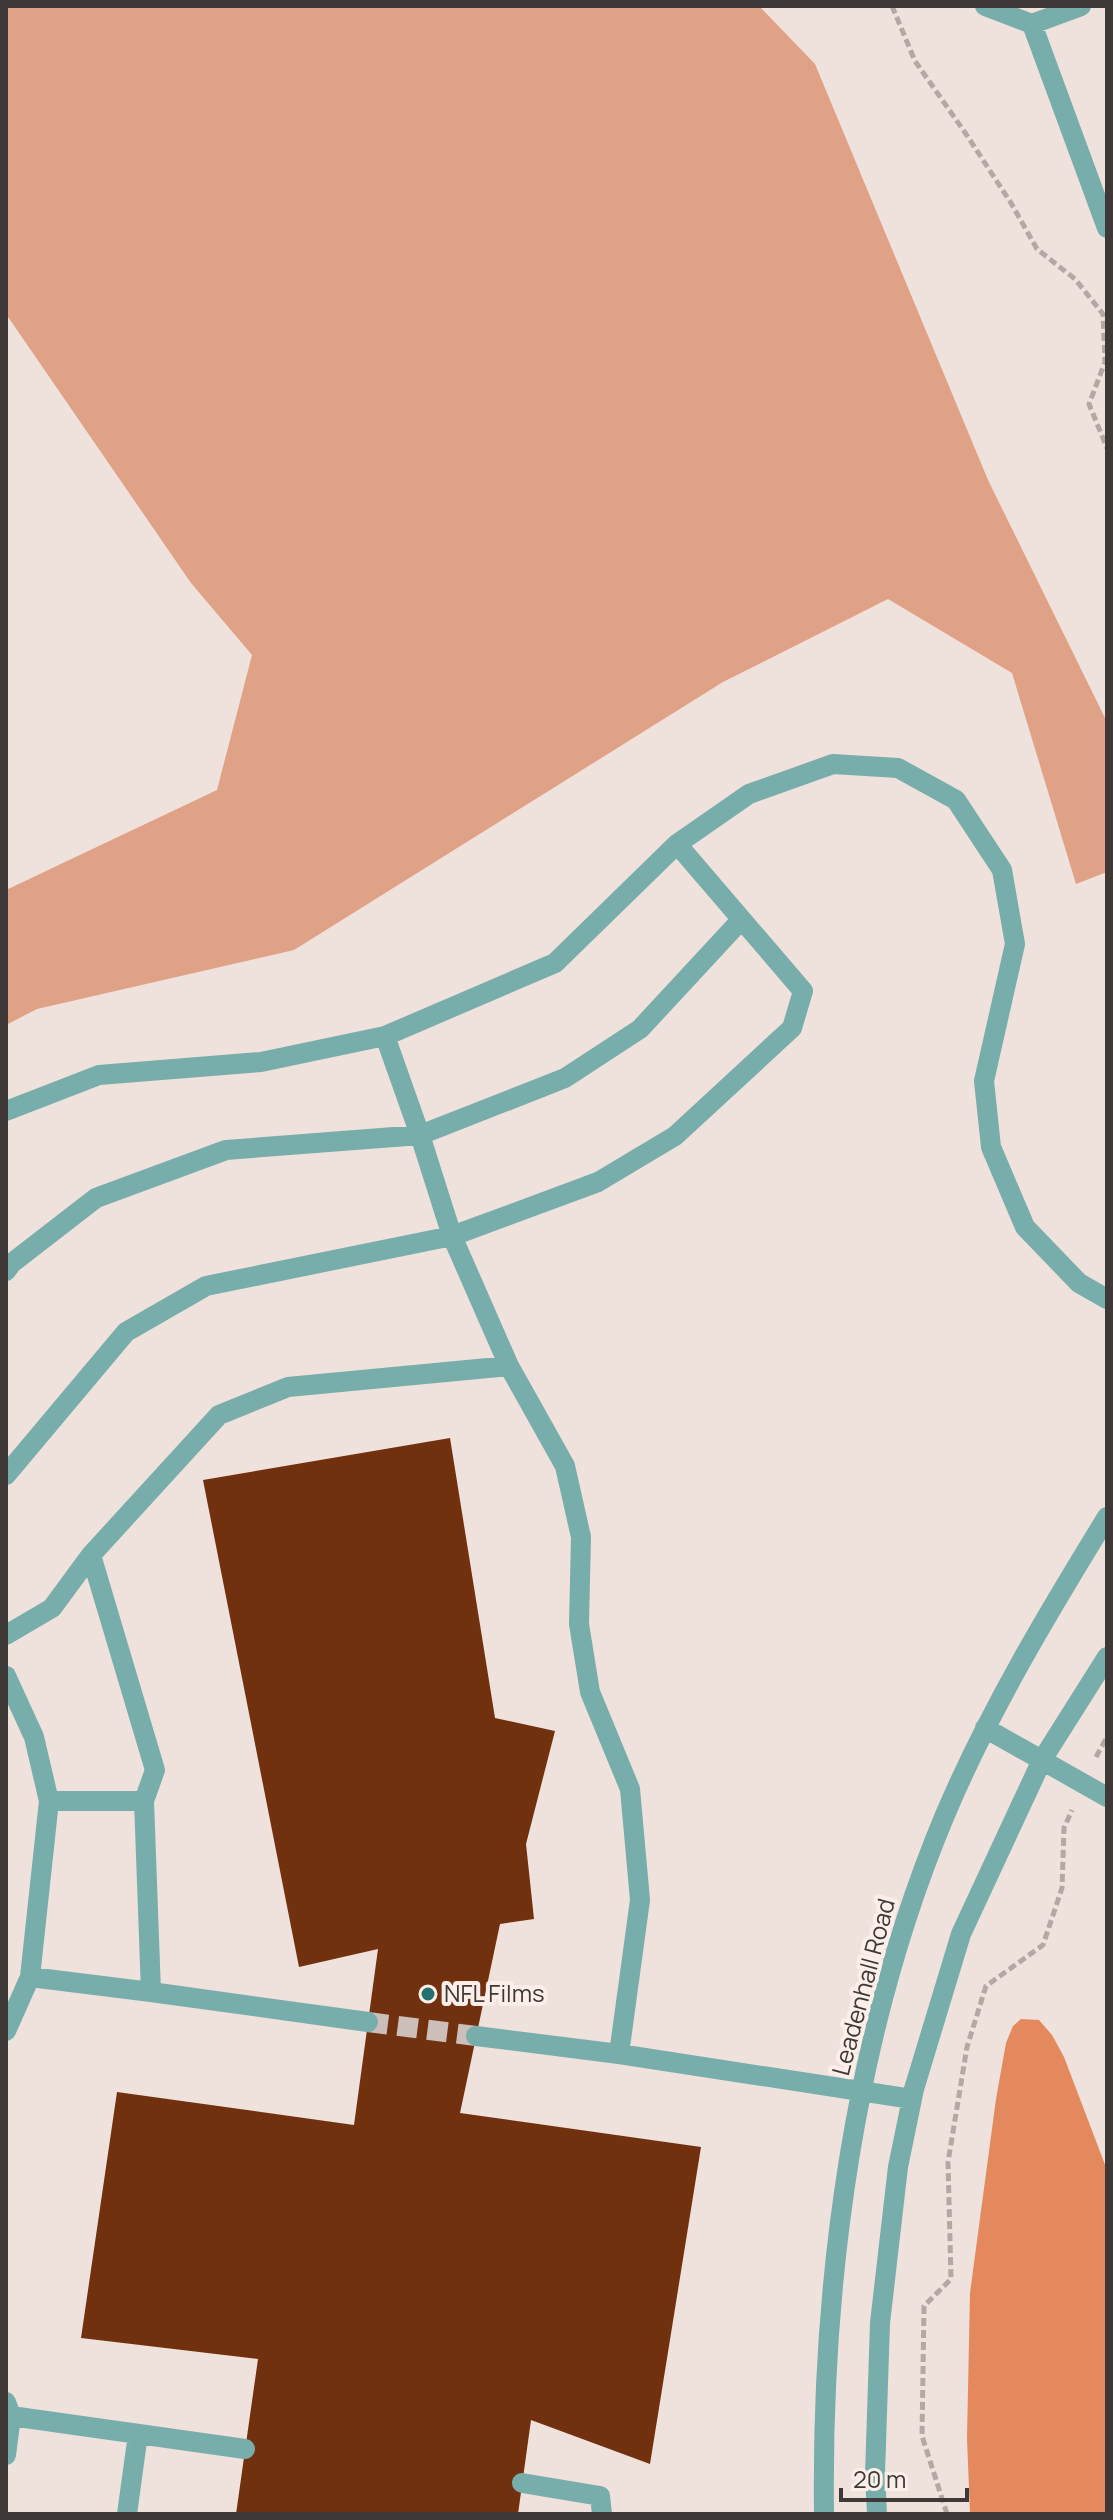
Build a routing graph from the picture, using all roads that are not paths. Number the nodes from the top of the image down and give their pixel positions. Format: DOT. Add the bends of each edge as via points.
graph roads {
  1 [pos="985,6"];
  2 [pos="1081,6"];
  3 [pos="1032,24"];
  4 [pos="1107,228"];
  5 [pos="677,844"];
  6 [pos="741,920"];
  7 [pos="385,1036"];
  8 [pos="6,1111"];
  9 [pos="420,1135"];
  10 [pos="452,1236"];
  11 [pos="6,1271"];
  12 [pos="1107,1299"];
  13 [pos="509,1366"];
  14 [pos="6,1475"];
  15 [pos="1107,1517"];
  16 [pos="91,1555"];
  17 [pos="6,1635"];
  18 [pos="1107,1657"];
  19 [pos="6,1676"];
  20 [pos="985,1728"];
  21 [pos="1042,1760"];
  22 [pos="1107,1797"];
  23 [pos="49,1801"];
  24 [pos="144,1801"];
  25 [pos="30,1977"];
  26 [pos="151,1992"];
  27 [pos="368,2022"];
  28 [pos="6,2031"];
  29 [pos="476,2036"];
  30 [pos="619,2054"];
  31 [pos="863,2091"];
  32 [pos="912,2099"];
  33 [pos="8,2409"];
  34 [pos="138,2434"];
  35 [pos="245,2449"];
  36 [pos="6,2455"];
  37 [pos="522,2483"];
  38 [pos="127,2514"];
  39 [pos="602,2514"];
  40 [pos="824,2514"];
  41 [pos="877,2514"];
  1 -- 3 [label="street"];
  2 -- 3 [label="street"];
  3 -- 4 [label="street"];
  5 -- 6 [label="street"];
  5 -- 7 [label="street" via="555,963"];
  5 -- 12 [label="street" via="749,794 833,764 898,768 956,800 1002,870 1015,944 984,1081 991,1147 1025,1227 1079,1283"];
  6 -- 9 [label="street" via="640,1029 565,1078"];
  6 -- 10 [label="street" via="803,991 792,1028 675,1136 598,1182"];
  7 -- 8 [label="street" via="261,1062 99,1075"];
  7 -- 9 [label="street"];
  9 -- 10 [label="street"];
  9 -- 11 [label="street" via="226,1150 96,1198"];
  10 -- 13 [label="street"];
  10 -- 14 [label="street" via="206,1286 126,1332"];
  13 -- 16 [label="street" via="288,1387 219,1415"];
  13 -- 30 [label="street" via="565,1466 581,1537 579,1624 590,1692 630,1789 640,1900"];
  15 -- 20 [label="street, Leadenhall Road"];
  16 -- 17 [label="street" via="52,1608"];
  16 -- 24 [label="street" via="155,1770"];
  18 -- 21 [label="street"];
  19 -- 23 [label="street" via="34,1737"];
  20 -- 21 [label="street"];
  20 -- 31 [label="street, Leadenhall Road" via="918,1884 894,1958"];
  21 -- 22 [label="street"];
  21 -- 32 [label="street" via="961,1934"];
  23 -- 24 [label="street"];
  23 -- 25 [label="street"];
  24 -- 26 [label="street"];
  25 -- 26 [label="street"];
  25 -- 28 [label="street"];
  26 -- 27 [label="street"];
  29 -- 30 [label="street"];
  30 -- 31 [label="street"];
  31 -- 32 [label="street"];
  31 -- 40 [label="street, Leadenhall Road" via="835,2264 824,2416"];
  32 -- 41 [label="street" via="898,2167 880,2323"];
  33 -- 34 [label="street"];
  33 -- 36 [label="street"];
  34 -- 35 [label="street"];
  34 -- 38 [label="street"];
  37 -- 39 [label="street" via="600,2496"];
}
